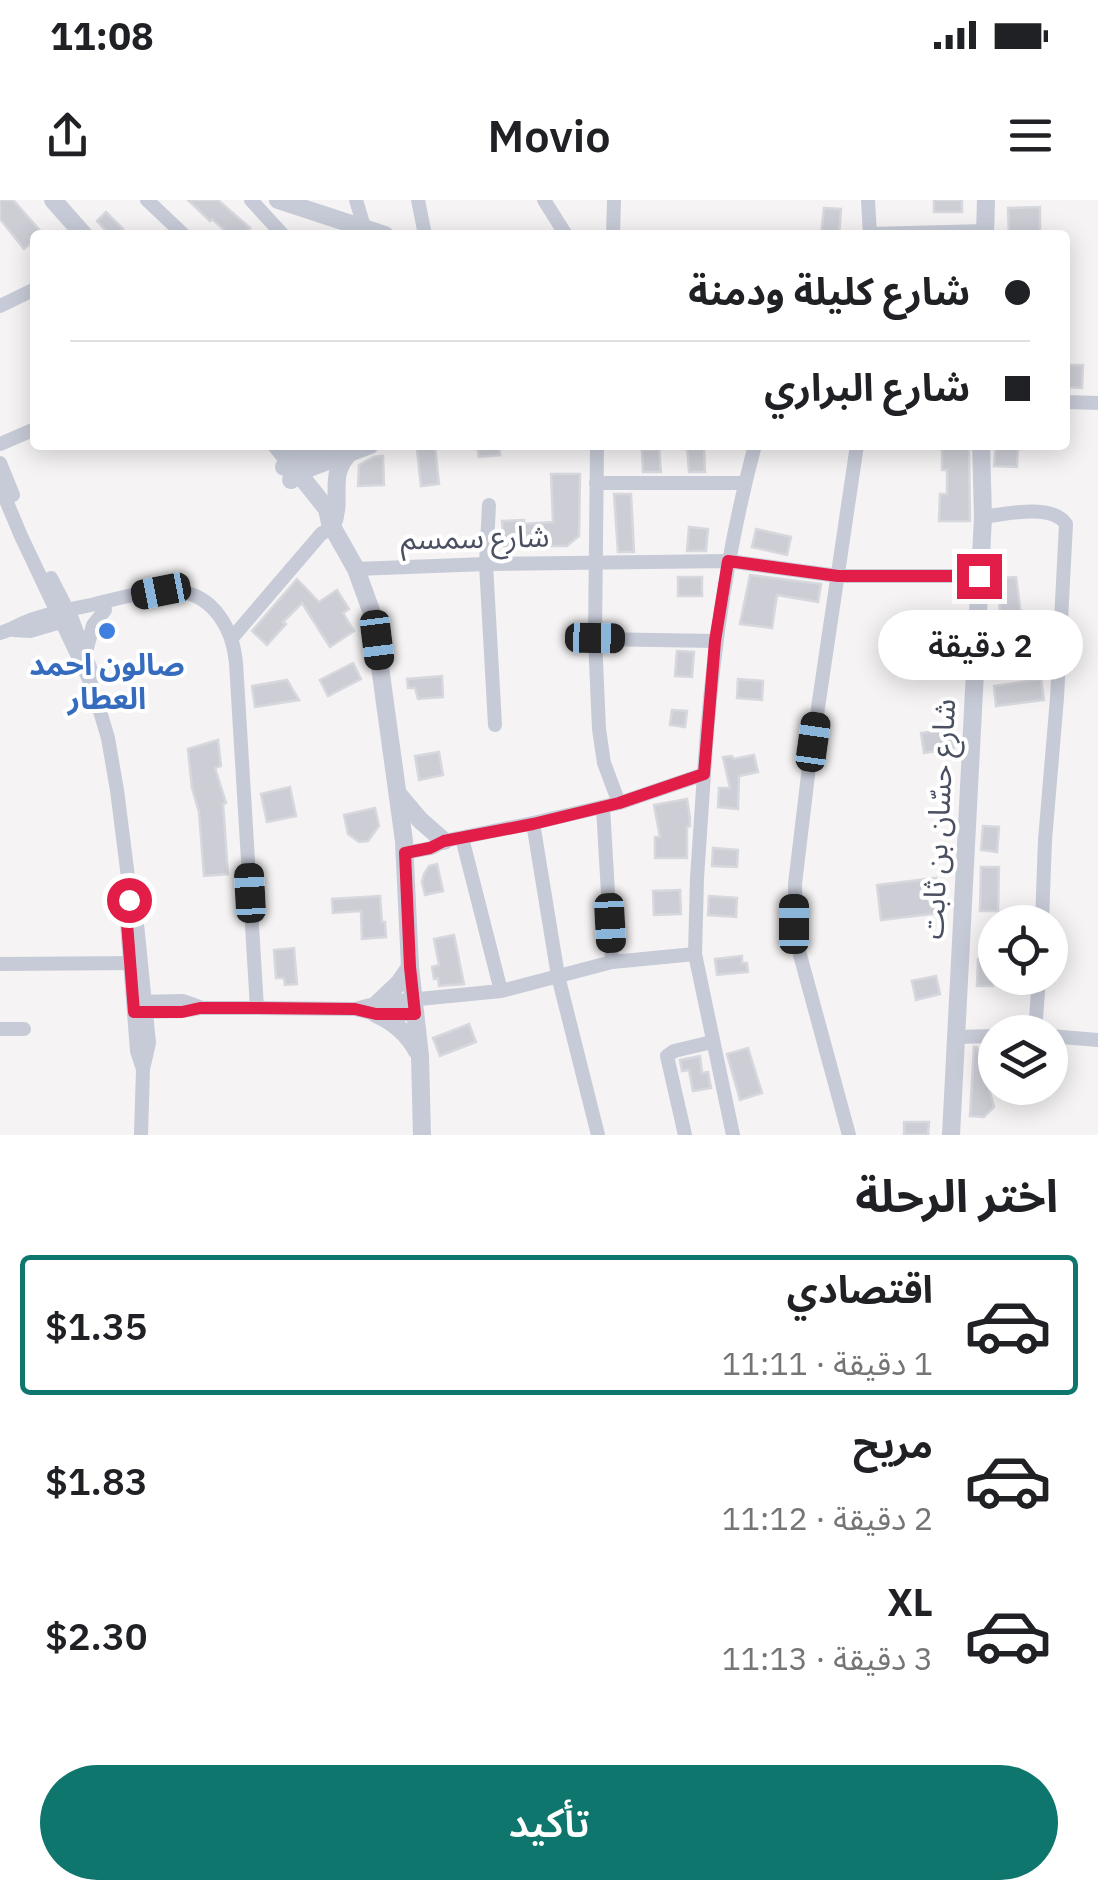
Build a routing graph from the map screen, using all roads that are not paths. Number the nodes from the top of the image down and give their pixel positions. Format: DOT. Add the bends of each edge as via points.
graph roads {
  1 [pos="53,200"];
  2 [pos="147,200"];
  3 [pos="251,200"];
  4 [pos="278,200"];
  5 [pos="356,200"];
  6 [pos="418,200"];
  7 [pos="544,200"];
  8 [pos="614,200"];
  9 [pos="868,200"];
  10 [pos="986,200"];
  11 [pos="80,230"];
  12 [pos="179,230"];
  13 [pos="278,230"];
  14 [pos="366,230"];
  15 [pos="424,230"];
  16 [pos="563,230"];
  17 [pos="613,230"];
  18 [pos="870,230"];
  19 [pos="985,230"];
  20 [pos="30,291"];
  21 [pos="0,306"];
  22 [pos="1070,402"];
  23 [pos="1098,403"];
  24 [pos="30,430"];
  25 [pos="0,444"];
  26 [pos="268,450"];
  27 [pos="279,450"];
  28 [pos="317,450"];
  29 [pos="354,450"];
  30 [pos="358,450"];
  31 [pos="597,450"];
  32 [pos="754,450"];
  33 [pos="856,450"];
  34 [pos="982,450"];
  35 [pos="0,463"];
  36 [pos="291,471"];
  37 [pos="745,482"];
  38 [pos="596,483"];
  39 [pos="0,486"];
  40 [pos="489,506"];
  41 [pos="983,517"];
  42 [pos="331,525"];
  43 [pos="24,534"];
  44 [pos="728,561"];
  45 [pos="486,564"];
  46 [pos="596,564"];
  47 [pos="356,569"];
  48 [pos="838,576"];
  49 [pos="979,576"];
  50 [pos="46,589"];
  51 [pos="139,595"];
  52 [pos="105,610"];
  53 [pos="64,616"];
  54 [pos="34,619"];
  55 [pos="7,631"];
  56 [pos="232,638"];
  57 [pos="595,638"];
  58 [pos="715,641"];
  59 [pos="86,653"];
  60 [pos="93,688"];
  61 [pos="495,726"];
  62 [pos="704,774"];
  63 [pos="398,795"];
  64 [pos="619,803"];
  65 [pos="604,807"];
  66 [pos="533,824"];
  67 [pos="453,839"];
  68 [pos="405,847"];
  69 [pos="1043,905"];
  70 [pos="695,954"];
  71 [pos="612,962"];
  72 [pos="136,963"];
  73 [pos="0,964"];
  74 [pos="410,967"];
  75 [pos="558,976"];
  76 [pos="500,990"];
  77 [pos="139,1007"];
  78 [pos="414,1007"];
  79 [pos="257,1008"];
  80 [pos="377,1008"];
  81 [pos="0,1029"];
  82 [pos="24,1029"];
  83 [pos="978,1036"];
  84 [pos="956,1037"];
  85 [pos="1068,1038"];
  86 [pos="1098,1040"];
  87 [pos="712,1042"];
  88 [pos="420,1056"];
  89 [pos="141,1118"];
  90 [pos="126,1135"];
  91 [pos="140,1135"];
  92 [pos="422,1135"];
  93 [pos="598,1135"];
  94 [pos="685,1135"];
  95 [pos="732,1135"];
  96 [pos="849,1135"];
  97 [pos="950,1135"];
  1 -- 11 [label="street"];
  2 -- 12 [label="street"];
  3 -- 13 [label="street"];
  4 -- 14 [label="street"];
  5 -- 14 [label="street"];
  6 -- 15 [label="street"];
  7 -- 16 [label="street"];
  8 -- 17 [label="street"];
  9 -- 18 [label="street"];
  10 -- 19 [label="street"];
  20 -- 21 [label="street"];
  22 -- 23 [label="street"];
  24 -- 25 [label="street"];
  26 -- 36 [label="street"];
  27 -- 36 [label="street"];
  28 -- 36 [label="street"];
  29 -- 36 [label="street"];
  30 -- 42 [label="street" via="338,466"];
  31 -- 38 [label="street"];
  32 -- 37 [label="street"];
  33 -- 48 [label="street"];
  34 -- 41 [label="street, شارع حسّان بن ثابت"];
  35 -- 43 [label="street"];
  36 -- 42 [label="street" via="327,509"];
  37 -- 38 [label="street"];
  37 -- 44 [label="street"];
  38 -- 46 [label="street"];
  39 -- 43 [label="street"];
  40 -- 45 [label="street"];
  41 -- 49 [label="street, شارع حسّان بن ثابت"];
  41 -- 69 [label="street" via="1040,512 1066,524"];
  42 -- 47 [label="street"];
  42 -- 56 [label="street"];
  43 -- 50 [label="street"];
  43 -- 53 [label="street"];
  44 -- 46 [label="street, شارع سمسم"];
  44 -- 48 [label="street, شارع سمسم"];
  44 -- 58 [label="street"];
  45 -- 46 [label="street, شارع سمسم"];
  45 -- 47 [label="street, شارع سمسم"];
  45 -- 61 [label="street"];
  46 -- 57 [label="street"];
  47 -- 63 [label="street" via="375,628"];
  48 -- 49 [label="street, شارع سمسم"];
  48 -- 96 [label="street" via="798,846 794,924"];
  49 -- 84 [label="street, شارع حسّان بن ثابت"];
  50 -- 53 [label="street"];
  50 -- 54 [label="street"];
  51 -- 52 [label="street"];
  51 -- 53 [label="street"];
  51 -- 56 [label="street" via="190,594 216,611"];
  52 -- 53 [label="street"];
  52 -- 59 [label="street"];
  53 -- 54 [label="street"];
  53 -- 55 [label="street" via="30,631"];
  53 -- 59 [label="street"];
  53 -- 60 [label="street"];
  54 -- 55 [label="street"];
  56 -- 79 [label="street"];
  57 -- 58 [label="street"];
  57 -- 64 [label="street" via="601,751"];
  58 -- 62 [label="street"];
  59 -- 60 [label="street"];
  60 -- 72 [label="street" via="112,755"];
  62 -- 64 [label="street"];
  62 -- 70 [label="street"];
  63 -- 67 [label="street" via="420,820"];
  63 -- 68 [label="street"];
  64 -- 65 [label="street"];
  65 -- 66 [label="street"];
  65 -- 71 [label="street"];
  66 -- 67 [label="street"];
  66 -- 75 [label="street"];
  67 -- 68 [label="street"];
  67 -- 76 [label="street"];
  68 -- 74 [label="street"];
  70 -- 71 [label="street"];
  70 -- 87 [label="street"];
  71 -- 75 [label="street"];
  72 -- 73 [label="street"];
  72 -- 77 [label="street"];
  74 -- 78 [label="street"];
  74 -- 80 [label="street"];
  75 -- 76 [label="street"];
  75 -- 93 [label="street"];
  76 -- 78 [label="street"];
  77 -- 79 [label="street"];
  77 -- 89 [label="street" via="148,1050"];
  78 -- 80 [label="street"];
  78 -- 88 [label="street"];
  79 -- 80 [label="street"];
  80 -- 88 [label="street"];
  81 -- 82 [label="street"];
  83 -- 84 [label="street"];
  84 -- 97 [label="street, شارع حسّان بن ثابت"];
  85 -- 86 [label="street"];
  87 -- 94 [label="street" via="668,1056"];
  87 -- 95 [label="street"];
  88 -- 92 [label="street"];
  89 -- 90 [label="street"];
  89 -- 91 [label="street"];
}
